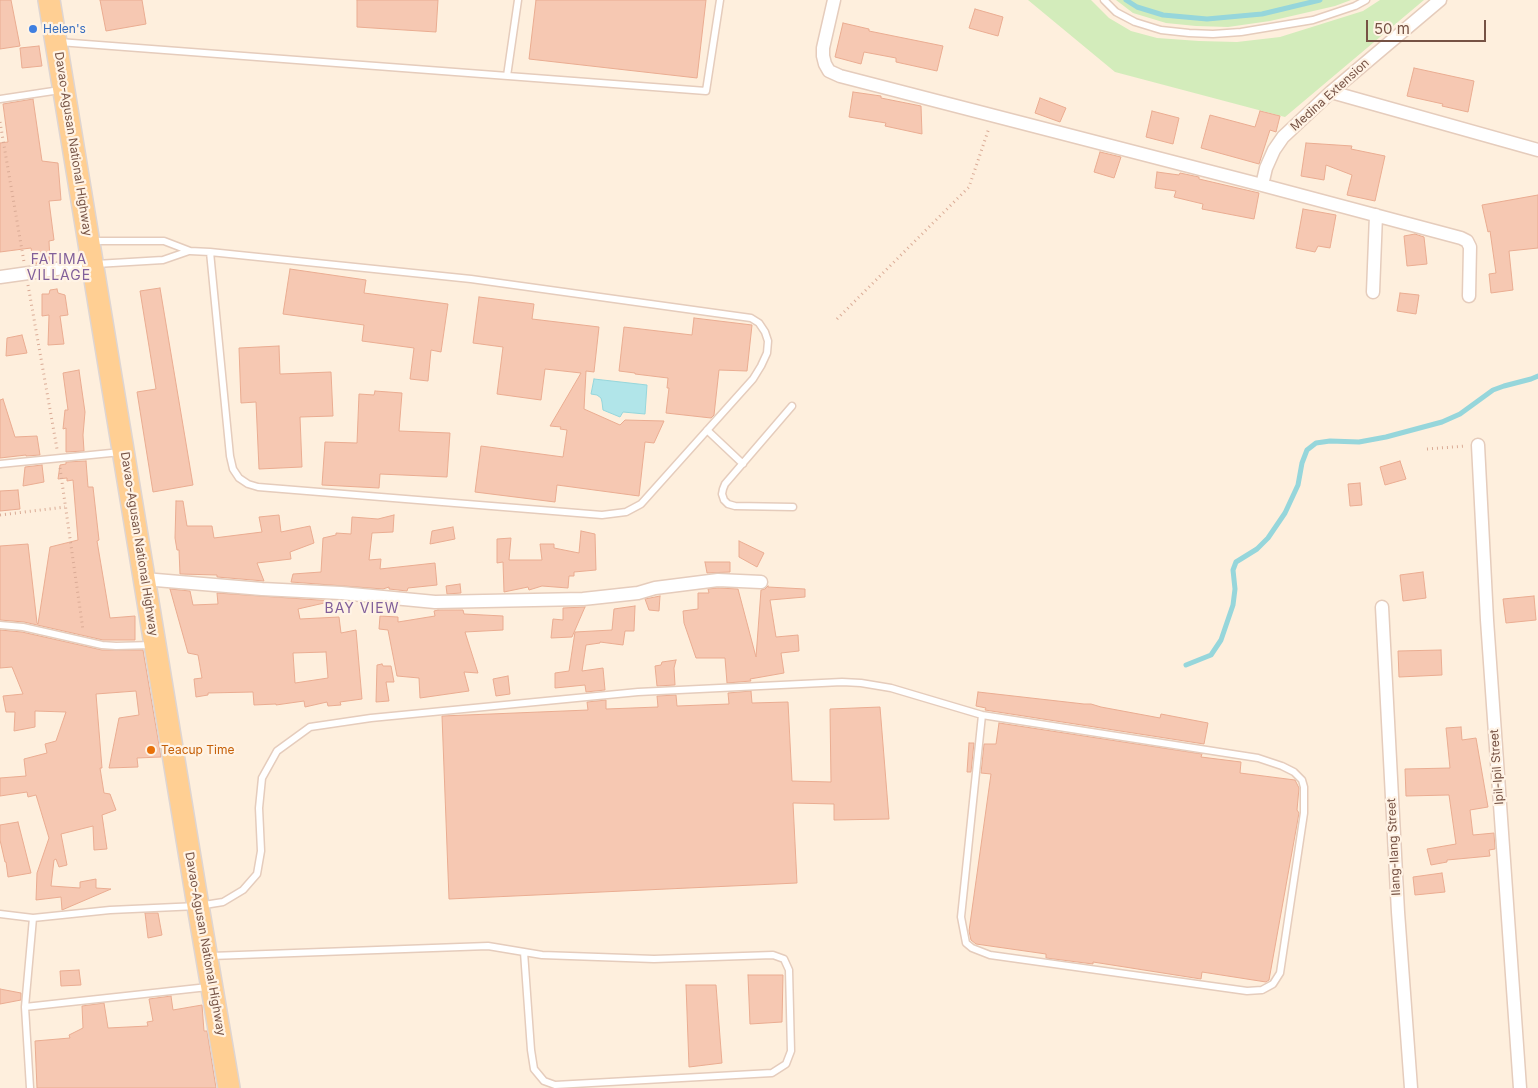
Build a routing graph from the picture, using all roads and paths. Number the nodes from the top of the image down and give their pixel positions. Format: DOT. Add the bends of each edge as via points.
graph roads {
  1 [pos="49,0"];
  2 [pos="518,0"];
  3 [pos="720,0"];
  4 [pos="834,0"];
  5 [pos="1104,0"];
  6 [pos="1366,0"];
  7 [pos="1440,0"];
  8 [pos="56,42"];
  9 [pos="507,76"];
  10 [pos="64,89"];
  11 [pos="1331,92"];
  12 [pos="0,99"];
  13 [pos="994,116"];
  14 [pos="0,122"];
  15 [pos="1538,150"];
  16 [pos="1262,184"];
  17 [pos="1376,215"];
  18 [pos="89,241"];
  19 [pos="190,251"];
  20 [pos="210,252"];
  21 [pos="92,264"];
  22 [pos="26,273"];
  23 [pos="0,277"];
  24 [pos="1373,292"];
  25 [pos="1468,296"];
  26 [pos="837,319"];
  27 [pos="792,406"];
  28 [pos="707,430"];
  29 [pos="1478,445"];
  30 [pos="1427,450"];
  31 [pos="123,452"];
  32 [pos="58,458"];
  33 [pos="0,464"];
  34 [pos="743,464"];
  35 [pos="65,507"];
  36 [pos="793,507"];
  37 [pos="0,515"];
  38 [pos="144,579"];
  39 [pos="761,582"];
  40 [pos="1382,607"];
  41 [pos="0,625"];
  42 [pos="85,641"];
  43 [pos="155,644"];
  44 [pos="982,715"];
  45 [pos="198,906"];
  46 [pos="0,914"];
  47 [pos="33,918"];
  48 [pos="524,952"];
  49 [pos="207,956"];
  50 [pos="212,986"];
  51 [pos="25,1007"];
  52 [pos="30,1088"];
  53 [pos="230,1088"];
  54 [pos="1411,1088"];
  55 [pos="1520,1088"];
  1 -- 8 [label="main road, Davao-Agusan National Highway"];
  2 -- 9 [label="lane"];
  3 -- 9 [label="lane" via="706,91"];
  4 -- 13 [label="street" via="823,48 825,64 830,71"];
  5 -- 6 [label="lane" via="1116,12 1135,22 1161,30 1213,34 1313,20"];
  7 -- 11 [label="street, Medina Extension"];
  8 -- 9 [label="lane"];
  8 -- 10 [label="main road, Davao-Agusan National Highway"];
  10 -- 12 [label="lane"];
  10 -- 18 [label="main road, Davao-Agusan National Highway"];
  11 -- 15 [label="street"];
  11 -- 16 [label="street, Medina Extension" via="1283,137 1271,156"];
  13 -- 16 [label="street"];
  13 -- 26 [label="path" via="969,187"];
  14 -- 22 [label="path"];
  16 -- 17 [label="street"];
  17 -- 24 [label="street"];
  17 -- 25 [label="street" via="1467,241 1471,255"];
  18 -- 19 [label="lane" via="164,241"];
  18 -- 21 [label="main road, Davao-Agusan National Highway"];
  19 -- 20 [label="lane"];
  19 -- 21 [label="lane" via="163,260"];
  20 -- 28 [label="lane" via="471,279 751,318 765,332 767,353 752,379"];
  20 -- 28 [label="lane" via="230,456 239,478 248,484 613,514 641,504"];
  21 -- 22 [label="street"];
  21 -- 31 [label="main road, Davao-Agusan National Highway"];
  22 -- 23 [label="street"];
  22 -- 32 [label="path"];
  27 -- 34 [label="lane"];
  28 -- 34 [label="lane"];
  29 -- 30 [label="path"];
  29 -- 55 [label="street, Ipil-Ipil Street"];
  31 -- 32 [label="lane"];
  31 -- 38 [label="main road, Davao-Agusan National Highway"];
  32 -- 33 [label="lane"];
  32 -- 35 [label="path"];
  34 -- 36 [label="lane" via="722,488 728,504"];
  35 -- 37 [label="path"];
  35 -- 42 [label="path"];
  38 -- 39 [label="street" via="435,602 583,598 718,580"];
  38 -- 43 [label="main road, Davao-Agusan National Highway"];
  40 -- 54 [label="street, Ilang-Ilang Street"];
  41 -- 42 [label="lane"];
  42 -- 43 [label="lane" via="116,646"];
  43 -- 45 [label="main road, Davao-Agusan National Highway"];
  44 -- 44 [label="lane" via="1258,758 1299,776 1304,787 1304,812 1280,972 1274,984 1262,990 1247,991 990,955 966,943 961,917"];
  44 -- 45 [label="lane" via="891,688 842,682 638,692 310,727 277,751 262,778 259,808 261,851 257,874 243,890 223,902"];
  45 -- 47 [label="lane"];
  45 -- 49 [label="main road, Davao-Agusan National Highway"];
  46 -- 47 [label="lane"];
  47 -- 51 [label="lane"];
  48 -- 48 [label="lane" via="654,959 773,955 784,959 790,970 791,1051 786,1064 772,1073 554,1085 544,1081 534,1068 531,1050"];
  48 -- 49 [label="lane" via="488,946"];
  49 -- 50 [label="main road, Davao-Agusan National Highway"];
  50 -- 51 [label="lane"];
  50 -- 53 [label="main road, Davao-Agusan National Highway"];
  51 -- 52 [label="lane"];
}
